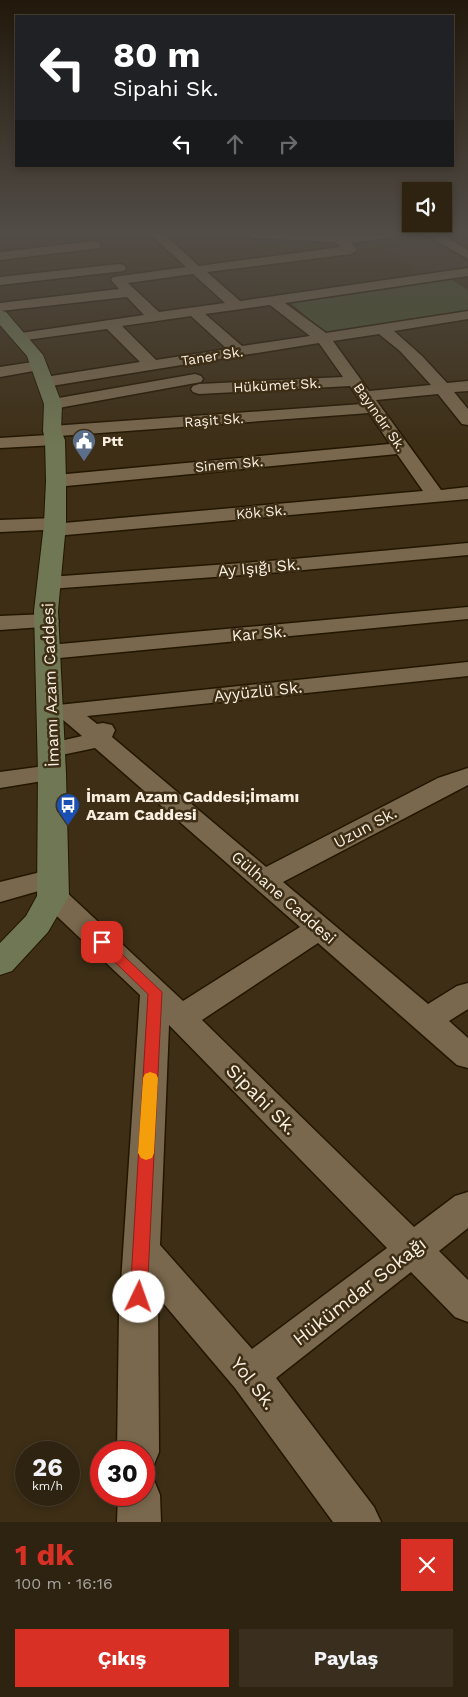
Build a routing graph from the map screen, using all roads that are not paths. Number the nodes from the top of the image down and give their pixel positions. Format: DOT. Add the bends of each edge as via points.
graph roads {
  1 [pos="60,305"];
  2 [pos="146,305"];
  3 [pos="236,305"];
  4 [pos="280,305"];
  5 [pos="194,312"];
  6 [pos="468,315"];
  7 [pos="156,318"];
  8 [pos="5,321"];
  9 [pos="112,325"];
  10 [pos="382,330"];
  11 [pos="324,339"];
  12 [pos="240,352"];
  13 [pos="180,361"];
  14 [pos="152,365"];
  15 [pos="0,372"];
  16 [pos="355,381"];
  17 [pos="46,384"];
  18 [pos="197,384"];
  19 [pos="468,386"];
  20 [pos="443,389"];
  21 [pos="370,402"];
  22 [pos="212,420"];
  23 [pos="468,420"];
  24 [pos="54,436"];
  25 [pos="0,443"];
  26 [pos="402,448"];
  27 [pos="56,481"];
  28 [pos="468,492"];
  29 [pos="436,496"];
  30 [pos="0,526"];
  31 [pos="55,527"];
  32 [pos="468,549"];
  33 [pos="49,583"];
  34 [pos="468,613"];
  35 [pos="48,621"];
  36 [pos="0,623"];
  37 [pos="49,652"];
  38 [pos="468,669"];
  39 [pos="159,701"];
  40 [pos="58,712"];
  41 [pos="99,740"];
  42 [pos="52,762"];
  43 [pos="468,776"];
  44 [pos="0,780"];
  45 [pos="264,880"];
  46 [pos="53,887"];
  47 [pos="0,892"];
  48 [pos="320,928"];
  49 [pos="0,964"];
  50 [pos="155,992"];
  51 [pos="468,994"];
  52 [pos="181,1018"];
  53 [pos="427,1020"];
  54 [pos="468,1056"];
  55 [pos="468,1207"];
  56 [pos="141,1250"];
  57 [pos="412,1250"];
  58 [pos="468,1305"];
  59 [pos="250,1375"];
  60 [pos="138,1441"];
  61 [pos="138,1506"];
  62 [pos="139,1522"];
  63 [pos="359,1522"];
  1 -- 8 [label="street"];
  2 -- 7 [label="street"];
  3 -- 5 [label="street"];
  4 -- 11 [label="street, Bayındır Sk."];
  5 -- 7 [label="street"];
  5 -- 12 [label="street"];
  6 -- 10 [label="street, Taner Sk."];
  7 -- 9 [label="street"];
  8 -- 9 [label="street"];
  8 -- 17 [label="street" via="35,355"];
  9 -- 14 [label="street"];
  10 -- 11 [label="street, Taner Sk."];
  10 -- 20 [label="street" via="392,336"];
  11 -- 12 [label="street, Taner Sk."];
  11 -- 16 [label="street, Bayındır Sk."];
  12 -- 13 [label="street, Taner Sk."];
  13 -- 14 [label="street, Taner Sk."];
  13 -- 18 [label="street"];
  14 -- 17 [label="street, Taner Sk."];
  15 -- 17 [label="street"];
  16 -- 18 [label="street, Hükümet Sk."];
  16 -- 21 [label="street, Bayındır Sk."];
  17 -- 18 [label="street, Hükümet Sk."];
  17 -- 24 [label="street, İmamı Azam Caddesi"];
  18 -- 22 [label="street"];
  19 -- 20 [label="street, Raşit Sk."];
  20 -- 21 [label="street, Raşit Sk."];
  20 -- 23 [label="street"];
  21 -- 22 [label="street, Raşit Sk."];
  21 -- 26 [label="street, Bayındır Sk."];
  22 -- 24 [label="street, Raşit Sk."];
  24 -- 25 [label="street, Raşit Sk."];
  24 -- 27 [label="street, İmamı Azam Caddesi"];
  26 -- 27 [label="street, Sinem Sk."];
  26 -- 29 [label="street, Bayındır Sk."];
  27 -- 31 [label="street, İmamı Azam Caddesi"];
  28 -- 29 [label="street, Kök Sk."];
  29 -- 31 [label="street, Kök Sk."];
  30 -- 31 [label="street, Kök Sk."];
  31 -- 33 [label="street, İmamı Azam Caddesi"];
  32 -- 33 [label="street, Ay Işığı Sk."];
  33 -- 35 [label="street, İmamı Azam Caddesi"];
  34 -- 37 [label="street, Kar Sk."];
  35 -- 36 [label="street"];
  35 -- 37 [label="street, İmamı Azam Caddesi"];
  37 -- 40 [label="street, İmamı Azam Caddesi"];
  38 -- 39 [label="street, Ayyüzlü Sk."];
  39 -- 40 [label="street, Ayyüzlü Sk."];
  39 -- 41 [label="street" via="108,716"];
  40 -- 41 [label="street, Gülhane Caddesi"];
  40 -- 42 [label="street, İmamı Azam Caddesi"];
  41 -- 42 [label="street"];
  41 -- 45 [label="street, Gülhane Caddesi"];
  42 -- 44 [label="street"];
  42 -- 46 [label="street, İmamı Azam Caddesi"];
  43 -- 45 [label="street, Uzun Sk."];
  45 -- 48 [label="street, Gülhane Caddesi"];
  46 -- 47 [label="street"];
  46 -- 49 [label="street" via="37,924"];
  46 -- 50 [label="street, Sipahi Sk."];
  48 -- 52 [label="street"];
  48 -- 53 [label="street, Gülhane Caddesi"];
  50 -- 52 [label="street, Sipahi Sk."];
  50 -- 56 [label="street"];
  51 -- 53 [label="street"];
  52 -- 57 [label="street, Sipahi Sk."];
  53 -- 54 [label="street, Gülhane Caddesi"];
  55 -- 57 [label="street, Hükümdar Sokağı"];
  56 -- 59 [label="street, Yol Sk."];
  56 -- 60 [label="street"];
  57 -- 58 [label="street, Sipahi Sk."];
  57 -- 59 [label="street, Hükümdar Sokağı"];
  59 -- 63 [label="street, Yol Sk."];
  61 -- 62 [label="street"];
}
